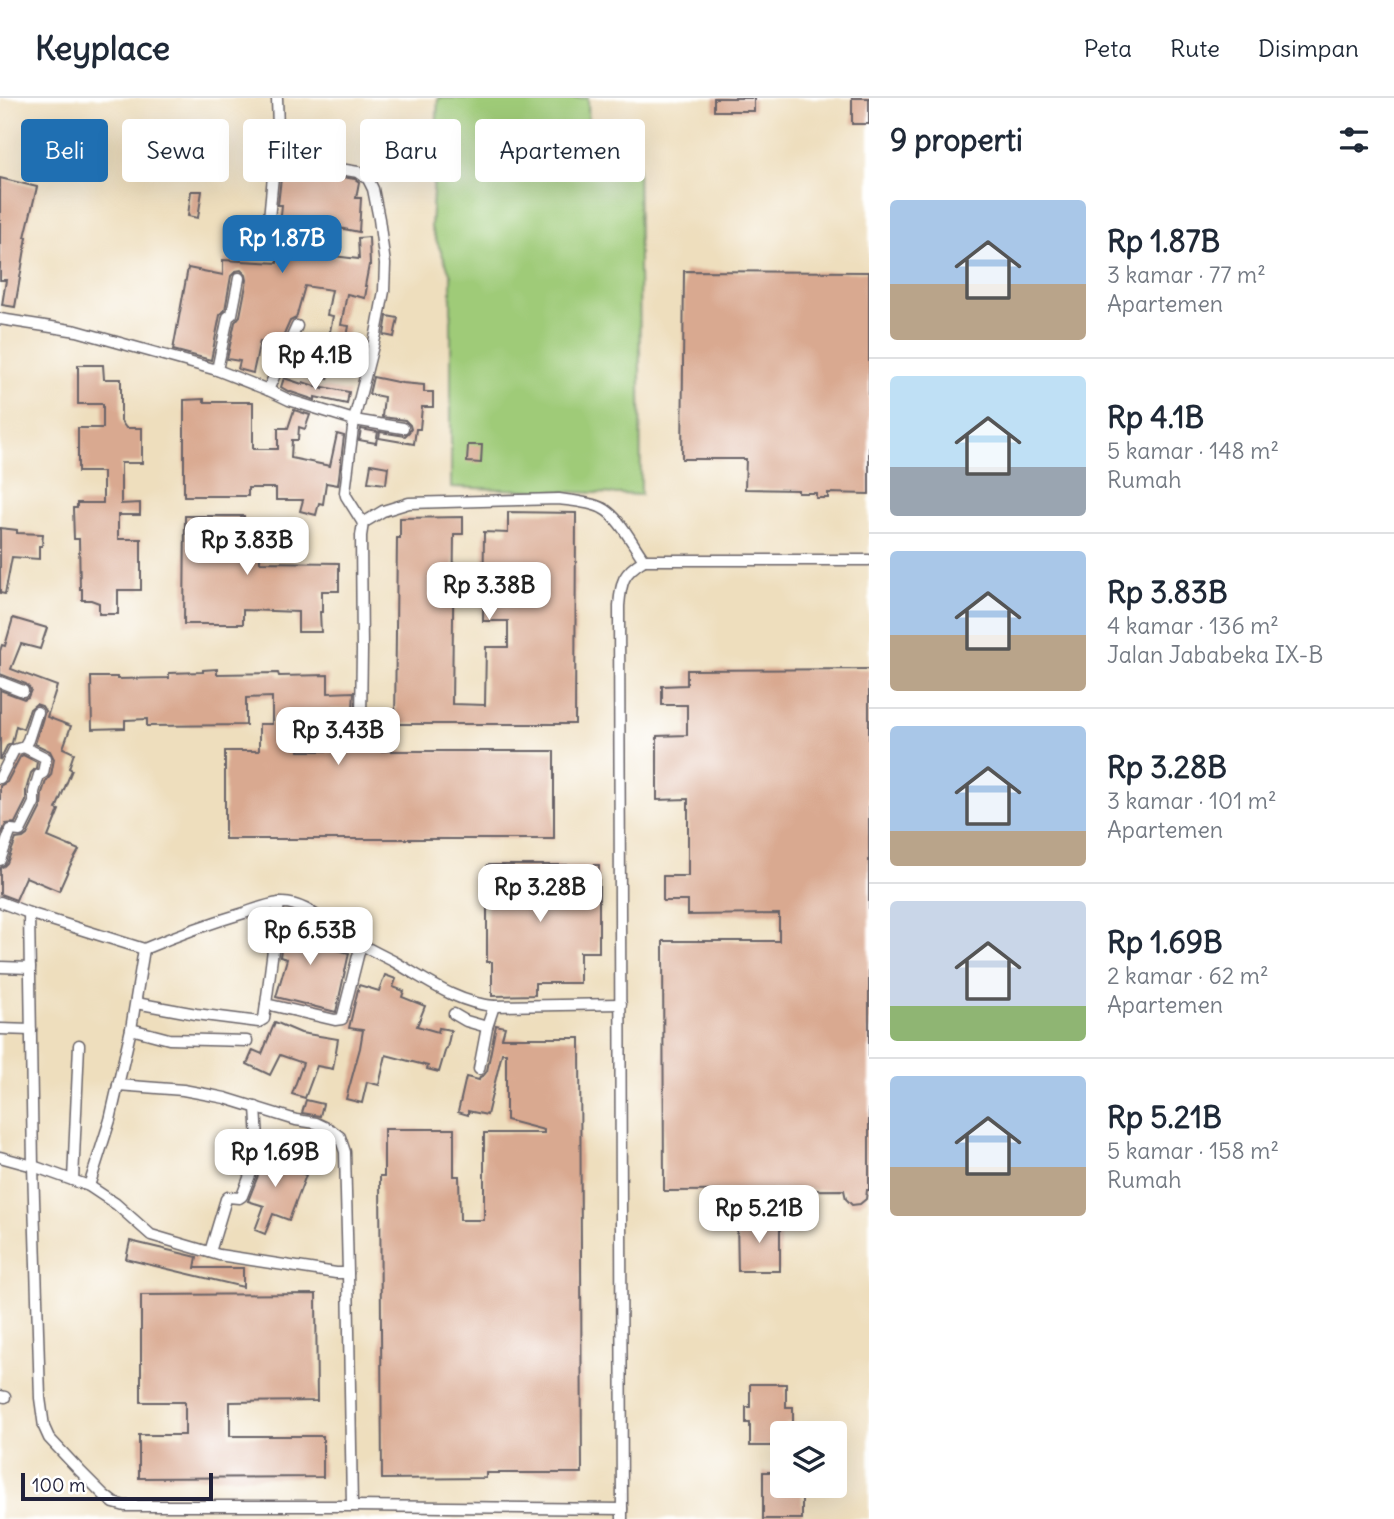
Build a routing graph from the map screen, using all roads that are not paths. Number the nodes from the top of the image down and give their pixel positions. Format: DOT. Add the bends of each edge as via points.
graph roads {
  1 [pos="277,98"];
  2 [pos="278,119"];
  3 [pos="346,170"];
  4 [pos="272,182"];
  5 [pos="267,240"];
  6 [pos="239,278"];
  7 [pos="0,319"];
  8 [pos="297,326"];
  9 [pos="217,370"];
  10 [pos="268,390"];
  11 [pos="354,420"];
  12 [pos="403,428"];
  13 [pos="363,523"];
  14 [pos="644,560"];
  15 [pos="869,560"];
  16 [pos="0,682"];
  17 [pos="23,691"];
  18 [pos="37,712"];
  19 [pos="361,718"];
  20 [pos="24,747"];
  21 [pos="0,778"];
  22 [pos="0,860"];
  23 [pos="0,902"];
  24 [pos="279,903"];
  25 [pos="29,913"];
  26 [pos="361,944"];
  27 [pos="144,949"];
  28 [pos="0,967"];
  29 [pos="30,968"];
  30 [pos="136,1003"];
  31 [pos="266,1004"];
  32 [pos="621,1004"];
  33 [pos="494,1006"];
  34 [pos="454,1014"];
  35 [pos="486,1027"];
  36 [pos="0,1029"];
  37 [pos="131,1029"];
  38 [pos="31,1030"];
  39 [pos="247,1041"];
  40 [pos="79,1045"];
  41 [pos="479,1069"];
  42 [pos="118,1085"];
  43 [pos="256,1107"];
  44 [pos="0,1157"];
  45 [pos="33,1166"];
  46 [pos="73,1181"];
  47 [pos="89,1186"];
  48 [pos="209,1252"];
  49 [pos="348,1273"];
  50 [pos="352,1506"];
  51 [pos="622,1514"];
  1 -- 2 [label="street"];
  3 -- 11 [label="street" via="368,179 373,189 384,254 384,291"];
  4 -- 5 [label="street"];
  6 -- 9 [label="street"];
  7 -- 9 [label="street" via="77,331"];
  8 -- 10 [label="street"];
  9 -- 10 [label="street"];
  10 -- 11 [label="street"];
  11 -- 12 [label="street"];
  11 -- 13 [label="street" via="345,492"];
  13 -- 14 [label="street" via="409,503 582,502 613,516"];
  13 -- 19 [label="street"];
  14 -- 15 [label="street"];
  14 -- 32 [label="street" via="625,575 619,606"];
  16 -- 17 [label="street"];
  18 -- 20 [label="street"];
  20 -- 21 [label="street" via="14,750"];
  20 -- 22 [label="street" via="46,758 43,773 34,803 20,831 11,830"];
  23 -- 25 [label="street"];
  24 -- 26 [label="street" via="302,907"];
  24 -- 27 [label="street"];
  24 -- 31 [label="street"];
  25 -- 27 [label="street"];
  25 -- 29 [label="street"];
  26 -- 31 [label="street" via="342,1019"];
  26 -- 33 [label="street" via="452,995"];
  27 -- 30 [label="street"];
  28 -- 29 [label="street"];
  29 -- 38 [label="street"];
  30 -- 31 [label="street" via="259,1022 264,1019"];
  30 -- 37 [label="street"];
  32 -- 33 [label="street"];
  32 -- 51 [label="street"];
  33 -- 35 [label="street"];
  34 -- 35 [label="street"];
  35 -- 41 [label="street"];
  36 -- 38 [label="street"];
  37 -- 39 [label="street" via="169,1039"];
  37 -- 42 [label="street"];
  38 -- 45 [label="street"];
  40 -- 46 [label="street"];
  42 -- 43 [label="street" via="197,1092"];
  42 -- 47 [label="street"];
  43 -- 48 [label="street" via="254,1166 242,1196 226,1199"];
  43 -- 49 [label="street" via="316,1123 340,1137 345,1152"];
  44 -- 45 [label="street"];
  45 -- 46 [label="street"];
  45 -- 50 [label="street" via="41,1408 49,1438 80,1472 114,1503 125,1506"];
  46 -- 47 [label="street"];
  47 -- 48 [label="street" via="151,1235"];
  48 -- 49 [label="street"];
  49 -- 50 [label="street"];
  50 -- 51 [label="street"];
}
